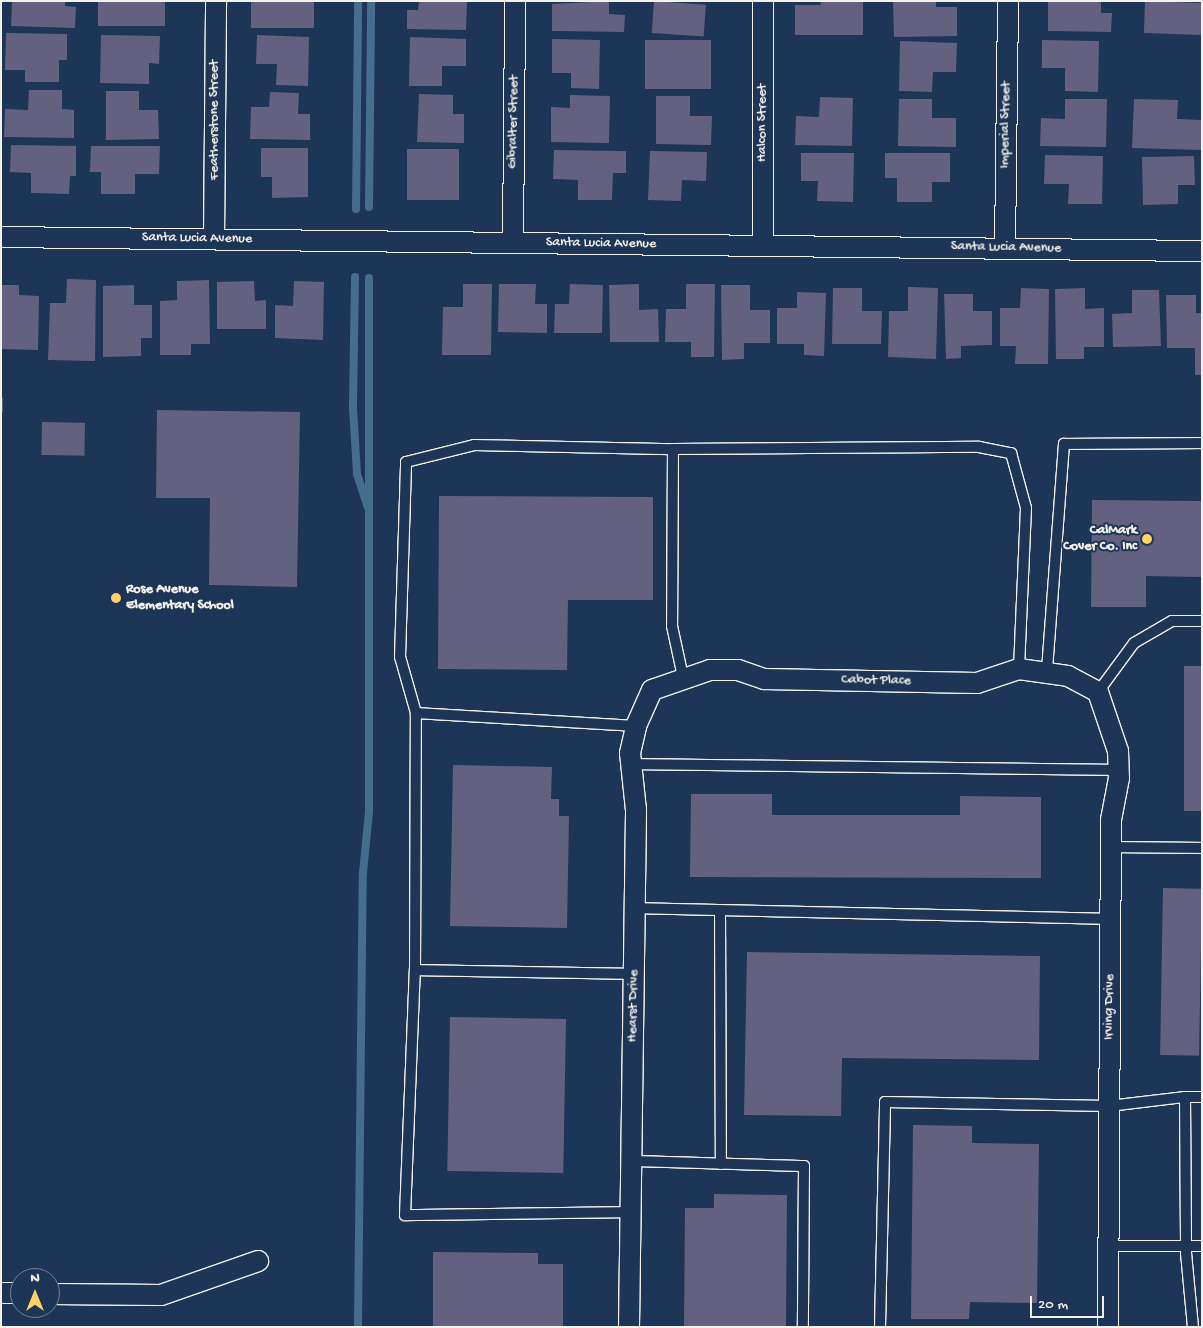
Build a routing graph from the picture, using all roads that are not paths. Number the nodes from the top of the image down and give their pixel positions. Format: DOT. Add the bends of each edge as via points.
graph roads {
  1 [pos="216,1"];
  2 [pos="515,1"];
  3 [pos="763,1"];
  4 [pos="1008,1"];
  5 [pos="1,237"];
  6 [pos="214,239"];
  7 [pos="513,243"];
  8 [pos="762,246"];
  9 [pos="1005,248"];
  10 [pos="1202,251"];
  11 [pos="1202,443"];
  12 [pos="673,449"];
  13 [pos="1202,621"];
  14 [pos="1019,669"];
  15 [pos="1047,670"];
  16 [pos="683,677"];
  17 [pos="652,690"];
  18 [pos="1098,692"];
  19 [pos="416,713"];
  20 [pos="636,726"];
  21 [pos="630,764"];
  22 [pos="1119,770"];
  23 [pos="1111,847"];
  24 [pos="1202,848"];
  25 [pos="635,908"];
  26 [pos="720,910"];
  27 [pos="1110,919"];
  28 [pos="415,970"];
  29 [pos="634,974"];
  30 [pos="1184,1097"];
  31 [pos="1202,1097"];
  32 [pos="1109,1106"];
  33 [pos="631,1161"];
  34 [pos="721,1164"];
  35 [pos="630,1212"];
  36 [pos="1108,1246"];
  37 [pos="1186,1246"];
  38 [pos="1202,1246"];
  39 [pos="258,1261"];
  40 [pos="60,1294"];
  41 [pos="629,1327"];
  42 [pos="803,1327"];
  43 [pos="880,1327"];
  44 [pos="1108,1327"];
  45 [pos="1193,1327"];
  1 -- 6 [label="street, Featherstone Street"];
  2 -- 7 [label="street, Gibralter Street"];
  3 -- 8 [label="street, Halcon Street"];
  4 -- 9 [label="street, Imperial Street"];
  5 -- 6 [label="street, Santa Lucia Avenue"];
  6 -- 7 [label="street, Santa Lucia Avenue"];
  7 -- 8 [label="street, Santa Lucia Avenue"];
  8 -- 9 [label="street, Santa Lucia Avenue"];
  9 -- 10 [label="street, Santa Lucia Avenue"];
  11 -- 15 [label="lane" via="1064,444"];
  12 -- 14 [label="lane" via="979,447 1011,453 1026,508"];
  12 -- 16 [label="lane" via="672,626"];
  12 -- 19 [label="lane" via="474,445 406,462 400,657"];
  13 -- 18 [label="lane" via="1172,621 1134,643"];
  14 -- 15 [label="street, Cabot Place"];
  14 -- 16 [label="street, Cabot Place" via="977,683 764,680 738,670"];
  15 -- 18 [label="street, Cabot Place"];
  16 -- 17 [label="street, Cabot Place"];
  17 -- 20 [label="street, Hearst Drive"];
  18 -- 22 [label="street, Irving Drive" via="1112,724"];
  19 -- 20 [label="lane"];
  19 -- 28 [label="lane"];
  20 -- 21 [label="street, Hearst Drive"];
  21 -- 22 [label="lane"];
  21 -- 25 [label="street, Hearst Drive" via="636,810"];
  22 -- 23 [label="street, Irving Drive"];
  23 -- 24 [label="lane"];
  23 -- 27 [label="street, Irving Drive"];
  25 -- 26 [label="lane"];
  25 -- 29 [label="street, Hearst Drive"];
  26 -- 27 [label="lane"];
  26 -- 34 [label="lane"];
  27 -- 32 [label="street, Irving Drive"];
  28 -- 29 [label="lane"];
  28 -- 35 [label="lane" via="405,1215"];
  29 -- 33 [label="street, Hearst Drive"];
  30 -- 31 [label="lane"];
  30 -- 32 [label="lane"];
  30 -- 37 [label="lane"];
  32 -- 36 [label="street, Irving Drive"];
  32 -- 43 [label="lane" via="885,1102"];
  33 -- 34 [label="lane"];
  33 -- 35 [label="street, Hearst Drive"];
  34 -- 42 [label="lane" via="804,1166"];
  35 -- 41 [label="street, Hearst Drive"];
  36 -- 37 [label="lane"];
  36 -- 44 [label="street, Irving Drive"];
  37 -- 38 [label="lane"];
  37 -- 45 [label="lane"];
  39 -- 40 [label="street" via="161,1295"];
}
